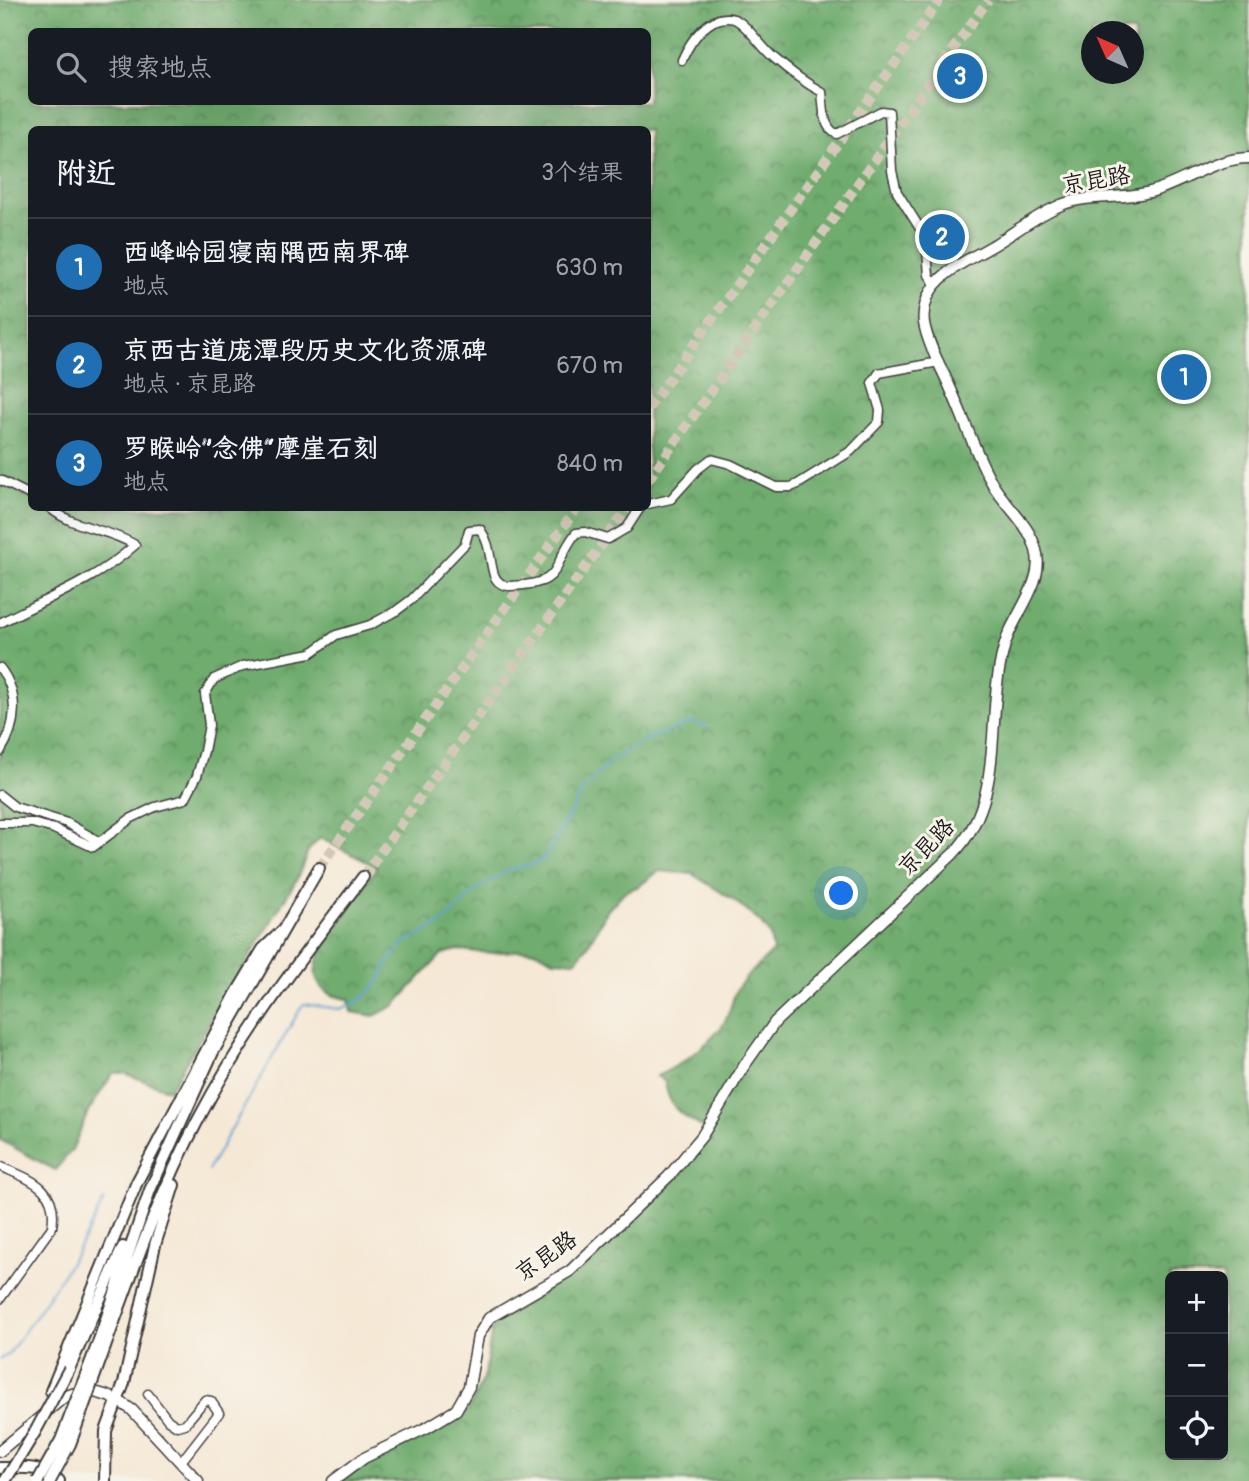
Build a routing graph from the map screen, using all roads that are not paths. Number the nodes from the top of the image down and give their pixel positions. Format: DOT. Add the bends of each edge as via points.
graph roads {
  1 [pos="682,60"];
  2 [pos="1249,158"];
  3 [pos="935,284"];
  4 [pos="939,362"];
  5 [pos="0,481"];
  6 [pos="28,494"];
  7 [pos="651,503"];
  8 [pos="53,511"];
  9 [pos="638,511"];
  10 [pos="0,623"];
  11 [pos="0,668"];
  12 [pos="0,752"];
  13 [pos="0,795"];
  14 [pos="0,823"];
  15 [pos="98,841"];
  16 [pos="319,868"];
  17 [pos="363,877"];
  18 [pos="283,930"];
  19 [pos="198,1120"];
  20 [pos="0,1166"];
  21 [pos="150,1191"];
  22 [pos="0,1299"];
  23 [pos="102,1345"];
  24 [pos="148,1394"];
  25 [pos="116,1400"];
  26 [pos="36,1420"];
  27 [pos="0,1451"];
  28 [pos="181,1462"];
  29 [pos="0,1468"];
  30 [pos="5,1481"];
  31 [pos="38,1481"];
  32 [pos="50,1481"];
  33 [pos="59,1481"];
  34 [pos="105,1481"];
  35 [pos="198,1481"];
  36 [pos="333,1481"];
  1 -- 3 [label="street" via="708,24 733,19 772,56 822,92 831,132 837,134 881,111 889,112 897,192 926,238 929,275"];
  2 -- 3 [label="main road, 京昆路" via="1227,161 1151,192 1062,205"];
  3 -- 4 [label="main road, 京昆路" via="927,298 924,324"];
  4 -- 7 [label="street" via="879,373 872,383 879,422 851,451 798,484 776,486 711,459 671,499"];
  4 -- 36 [label="main road, 京昆路" via="990,479 1024,527 1038,557 1035,578 1003,650 987,793 978,820 964,844 775,1022 702,1136 668,1176 570,1271 485,1323 476,1343 469,1387 456,1410 364,1458"];
  5 -- 6 [label="street"];
  8 -- 10 [label="street" via="135,545 73,589"];
  9 -- 15 [label="street" via="627,528 608,539 576,533 550,579 539,583 499,583 485,536 474,528 465,544 396,611 336,635 311,653 243,666 215,678 205,694 209,725 204,751 185,799 130,819"];
  11 -- 12 [label="street" via="16,705 11,735"];
  13 -- 15 [label="street" via="15,807 67,823"];
  14 -- 15 [label="street" via="32,823 93,847"];
  16 -- 18 [label="highway"];
  17 -- 19 [label="highway" via="264,1009"];
  18 -- 21 [label="highway" via="213,1052"];
  18 -- 26 [label="highway" via="263,949 225,1012 137,1182 57,1381"];
  19 -- 23 [label="highway" via="148,1227"];
  19 -- 25 [label="highway" via="155,1245 124,1383"];
  20 -- 22 [label="street" via="38,1183 54,1213 52,1227"];
  21 -- 23 [label="highway"];
  21 -- 30 [label="highway, bridge" via="69,1370"];
  23 -- 31 [label="highway, bridge"];
  23 -- 32 [label="highway, bridge" via="70,1444"];
  24 -- 28 [label="street" via="177,1426 185,1424 205,1400 217,1407 215,1420"];
  25 -- 26 [label="main road" via="91,1390 71,1393"];
  25 -- 28 [label="main road" via="132,1410"];
  25 -- 34 [label="highway" via="106,1432"];
  26 -- 27 [label="main road"];
  28 -- 35 [label="main road"];
  29 -- 33 [label="highway" via="52,1473"];
}
